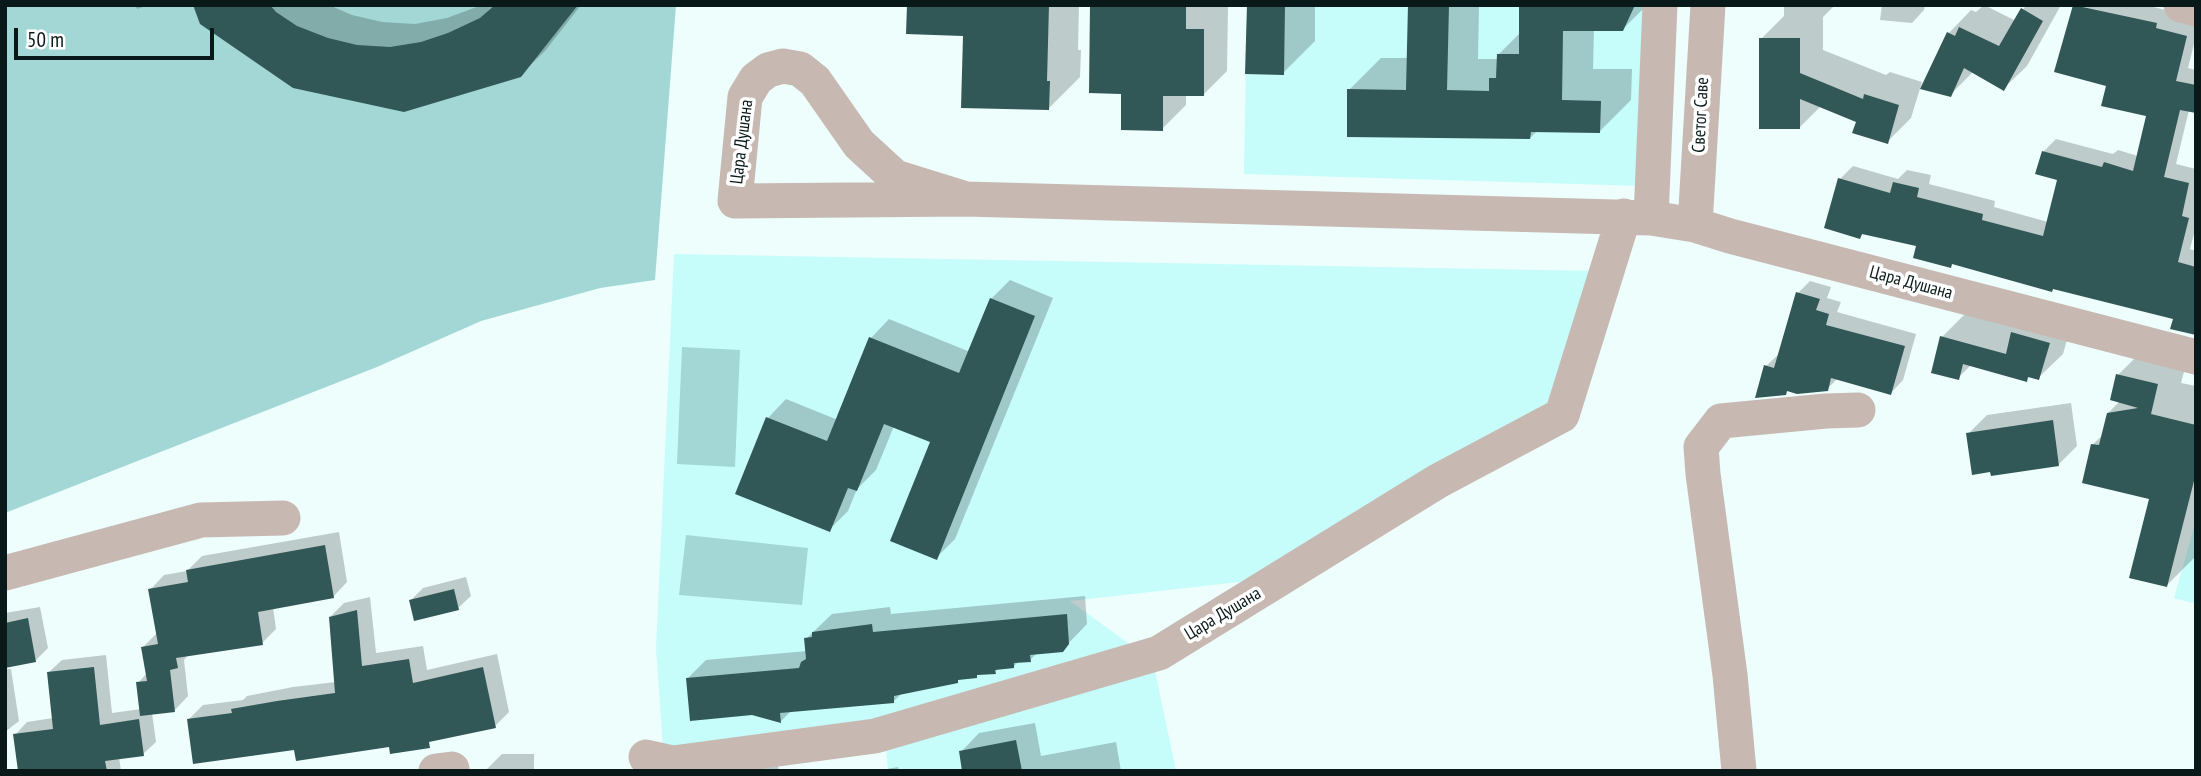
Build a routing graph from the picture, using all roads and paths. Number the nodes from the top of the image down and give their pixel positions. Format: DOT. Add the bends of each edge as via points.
graph roads {
  1 [pos="1660,5"];
  2 [pos="1708,5"];
  3 [pos="2181,5"];
  4 [pos="2196,9"];
  5 [pos="966,199"];
  6 [pos="1638,217"];
  7 [pos="1695,225"];
  8 [pos="2196,357"];
  9 [pos="1858,410"];
  10 [pos="283,518"];
  11 [pos="5,573"];
  12 [pos="646,757"];
  13 [pos="1739,771"];
  1 -- 6 [label="street"];
  2 -- 7 [label="street, Светог Саве"];
  3 -- 4 [label="street"];
  5 -- 5 [label="street, Цара Душана" via="735,201 745,97 768,70 783,66 800,69 815,82 859,144 895,177"];
  5 -- 6 [label="street, Цара Душана"];
  6 -- 7 [label="street, Цара Душана"];
  6 -- 12 [label="street, Цара Душана" via="1562,415 1438,481 1159,653 875,736 673,763"];
  7 -- 8 [label="street, Цара Душана"];
  9 -- 13 [label="street" via="1721,421 1701,447"];
  10 -- 11 [label="street" via="201,520"];
}
